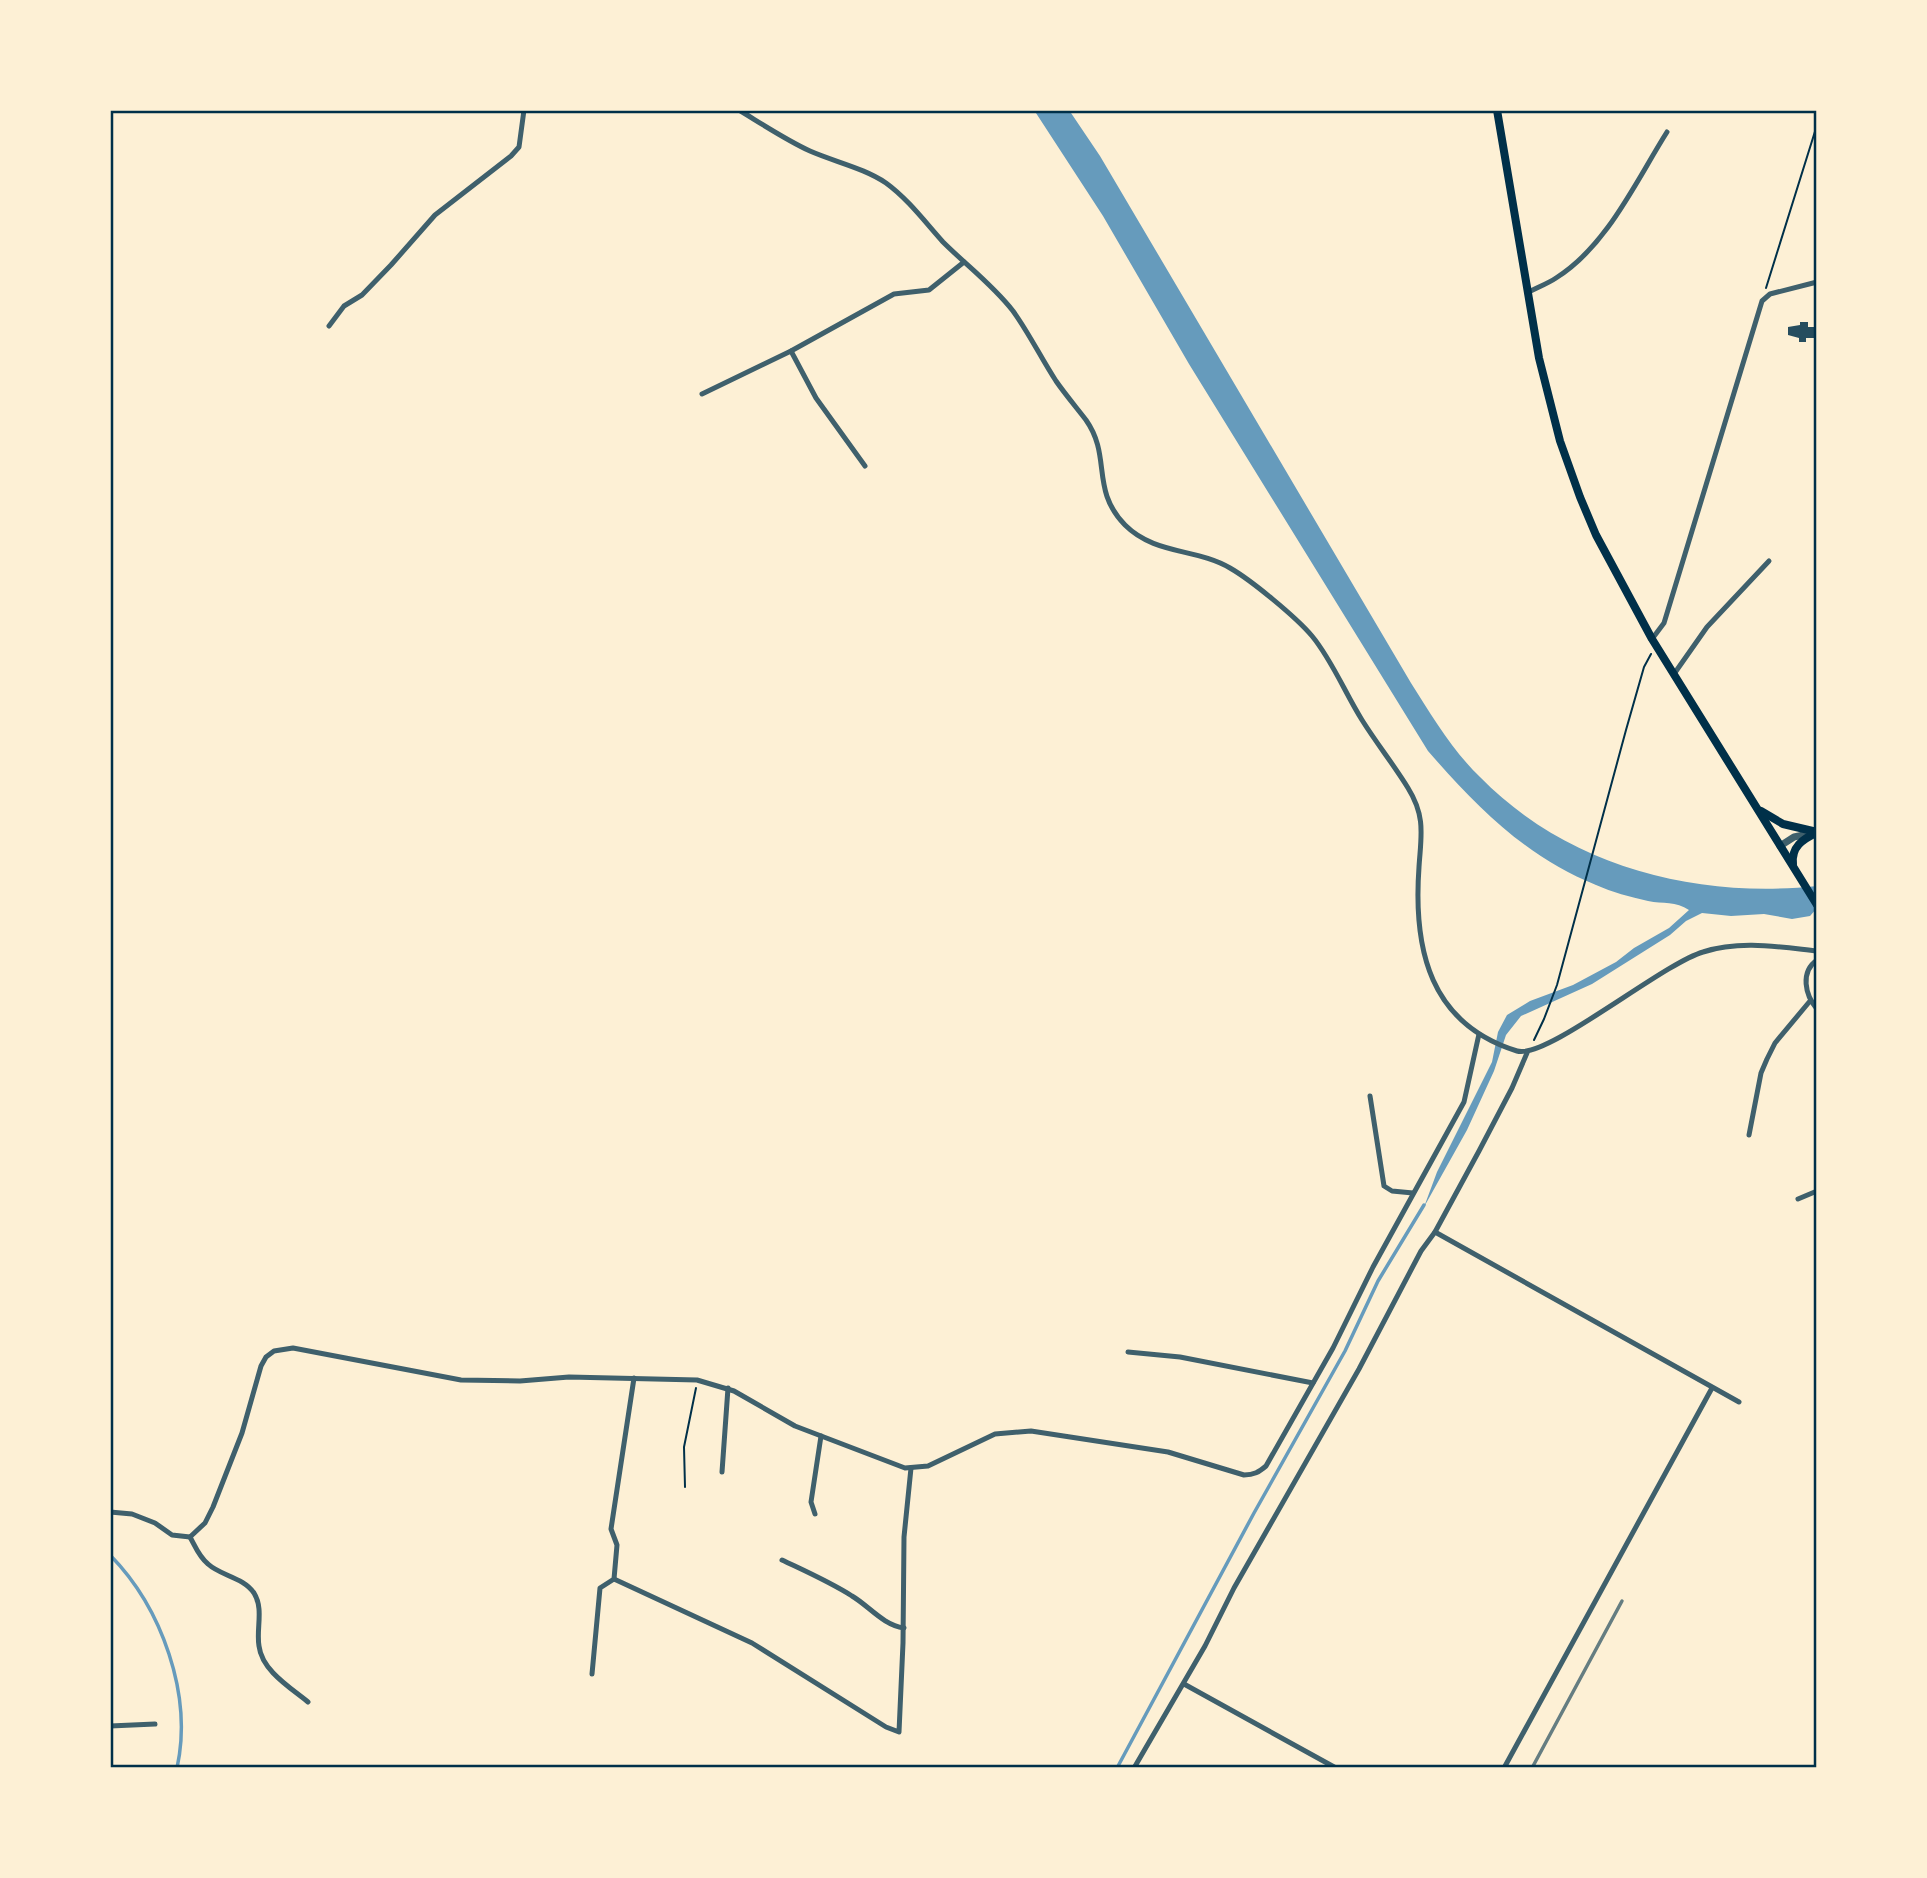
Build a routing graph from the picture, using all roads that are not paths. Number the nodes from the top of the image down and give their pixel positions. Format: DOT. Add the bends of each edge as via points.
graph roads {
  1 [pos="524,110"];
  2 [pos="739,110"];
  3 [pos="1497,110"];
  4 [pos="1667,132"];
  5 [pos="964,262"];
  6 [pos="1817,282"];
  7 [pos="1527,293"];
  8 [pos="329,326"];
  9 [pos="791,351"];
  10 [pos="702,394"];
  11 [pos="865,466"];
  12 [pos="1769,561"];
  13 [pos="1653,639"];
  14 [pos="1674,674"];
  15 [pos="1756,808"];
  16 [pos="1817,832"];
  17 [pos="1780,845"];
  18 [pos="1793,867"];
  19 [pos="1817,905"];
  20 [pos="1817,951"];
  21 [pos="1817,960"];
  22 [pos="1810,1001"];
  23 [pos="1817,1009"];
  24 [pos="1479,1034"];
  25 [pos="1527,1053"];
  26 [pos="1370,1096"];
  27 [pos="1749,1135"];
  28 [pos="1817,1191"];
  29 [pos="1413,1193"];
  30 [pos="1798,1199"];
  31 [pos="1435,1231"];
  32 [pos="1128,1352"];
  33 [pos="634,1378"];
  34 [pos="1313,1383"];
  35 [pos="728,1388"];
  36 [pos="1712,1388"];
  37 [pos="1740,1402"];
  38 [pos="821,1436"];
  39 [pos="911,1468"];
  40 [pos="722,1472"];
  41 [pos="110,1512"];
  42 [pos="815,1514"];
  43 [pos="190,1537"];
  44 [pos="782,1560"];
  45 [pos="614,1579"];
  46 [pos="904,1629"];
  47 [pos="592,1674"];
  48 [pos="1184,1684"];
  49 [pos="309,1702"];
  50 [pos="155,1724"];
  51 [pos="110,1726"];
  52 [pos="1134,1768"];
  53 [pos="1336,1768"];
  54 [pos="1504,1768"];
  1 -- 8 [label="street" via="519,147 511,156 435,215"];
  2 -- 5 [label="street" via="807,150 887,184"];
  3 -- 7 [label="main road"];
  4 -- 7 [label="street" via="1586,253 1557,277"];
  5 -- 9 [label="street" via="929,290 894,294"];
  5 -- 24 [label="street" via="1014,313 1089,425 1101,454 1103,489 1121,521 1153,545 1225,565 1241,575 1298,622 1319,646 1415,801 1423,838 1418,880 1422,949 1443,1000 1461,1022"];
  6 -- 13 [label="street" via="1770,294 1762,301 1664,623"];
  7 -- 13 [label="main road" via="1546,391 1572,477 1596,536"];
  9 -- 10 [label="street"];
  9 -- 11 [label="street" via="816,398"];
  12 -- 14 [label="street" via="1707,626"];
  13 -- 14 [label="main road"];
  14 -- 15 [label="main road"];
  15 -- 16 [label="main road" via="1777,822"];
  15 -- 17 [label="main road"];
  16 -- 17 [label="street"];
  16 -- 18 [label="main road" via="1794,850"];
  17 -- 18 [label="main road"];
  18 -- 19 [label="main road"];
  20 -- 25 [label="street" via="1744,945 1701,952 1661,971 1577,1027"];
  21 -- 22 [label="street" via="1807,971"];
  22 -- 23 [label="street"];
  22 -- 27 [label="street" via="1767,1059"];
  24 -- 25 [label="street"];
  24 -- 29 [label="street" via="1464,1102"];
  25 -- 31 [label="street"];
  26 -- 29 [label="street" via="1384,1186"];
  28 -- 30 [label="street"];
  29 -- 34 [label="street"];
  31 -- 36 [label="street"];
  31 -- 48 [label="street"];
  32 -- 34 [label="street" via="1180,1357"];
  33 -- 35 [label="street" via="697,1380"];
  33 -- 43 [label="street" via="461,1380 313,1351 274,1351 261,1366 242,1433 213,1507"];
  33 -- 45 [label="street" via="611,1529 617,1545"];
  34 -- 39 [label="street" via="1266,1465 1251,1475 1168,1452 1031,1430 995,1434 928,1466"];
  35 -- 38 [label="street"];
  35 -- 40 [label="street"];
  36 -- 37 [label="street"];
  36 -- 54 [label="street"];
  38 -- 39 [label="street"];
  38 -- 42 [label="street" via="811,1502"];
  39 -- 46 [label="street" via="904,1537"];
  41 -- 43 [label="street" via="132,1514 172,1535"];
  43 -- 49 [label="street" via="209,1566 240,1580 253,1592 262,1658"];
  44 -- 46 [label="street" via="837,1587"];
  45 -- 46 [label="street" via="752,1643 899,1732"];
  45 -- 47 [label="street" via="600,1588"];
  48 -- 52 [label="street"];
  48 -- 53 [label="street"];
  50 -- 51 [label="street"];
}
